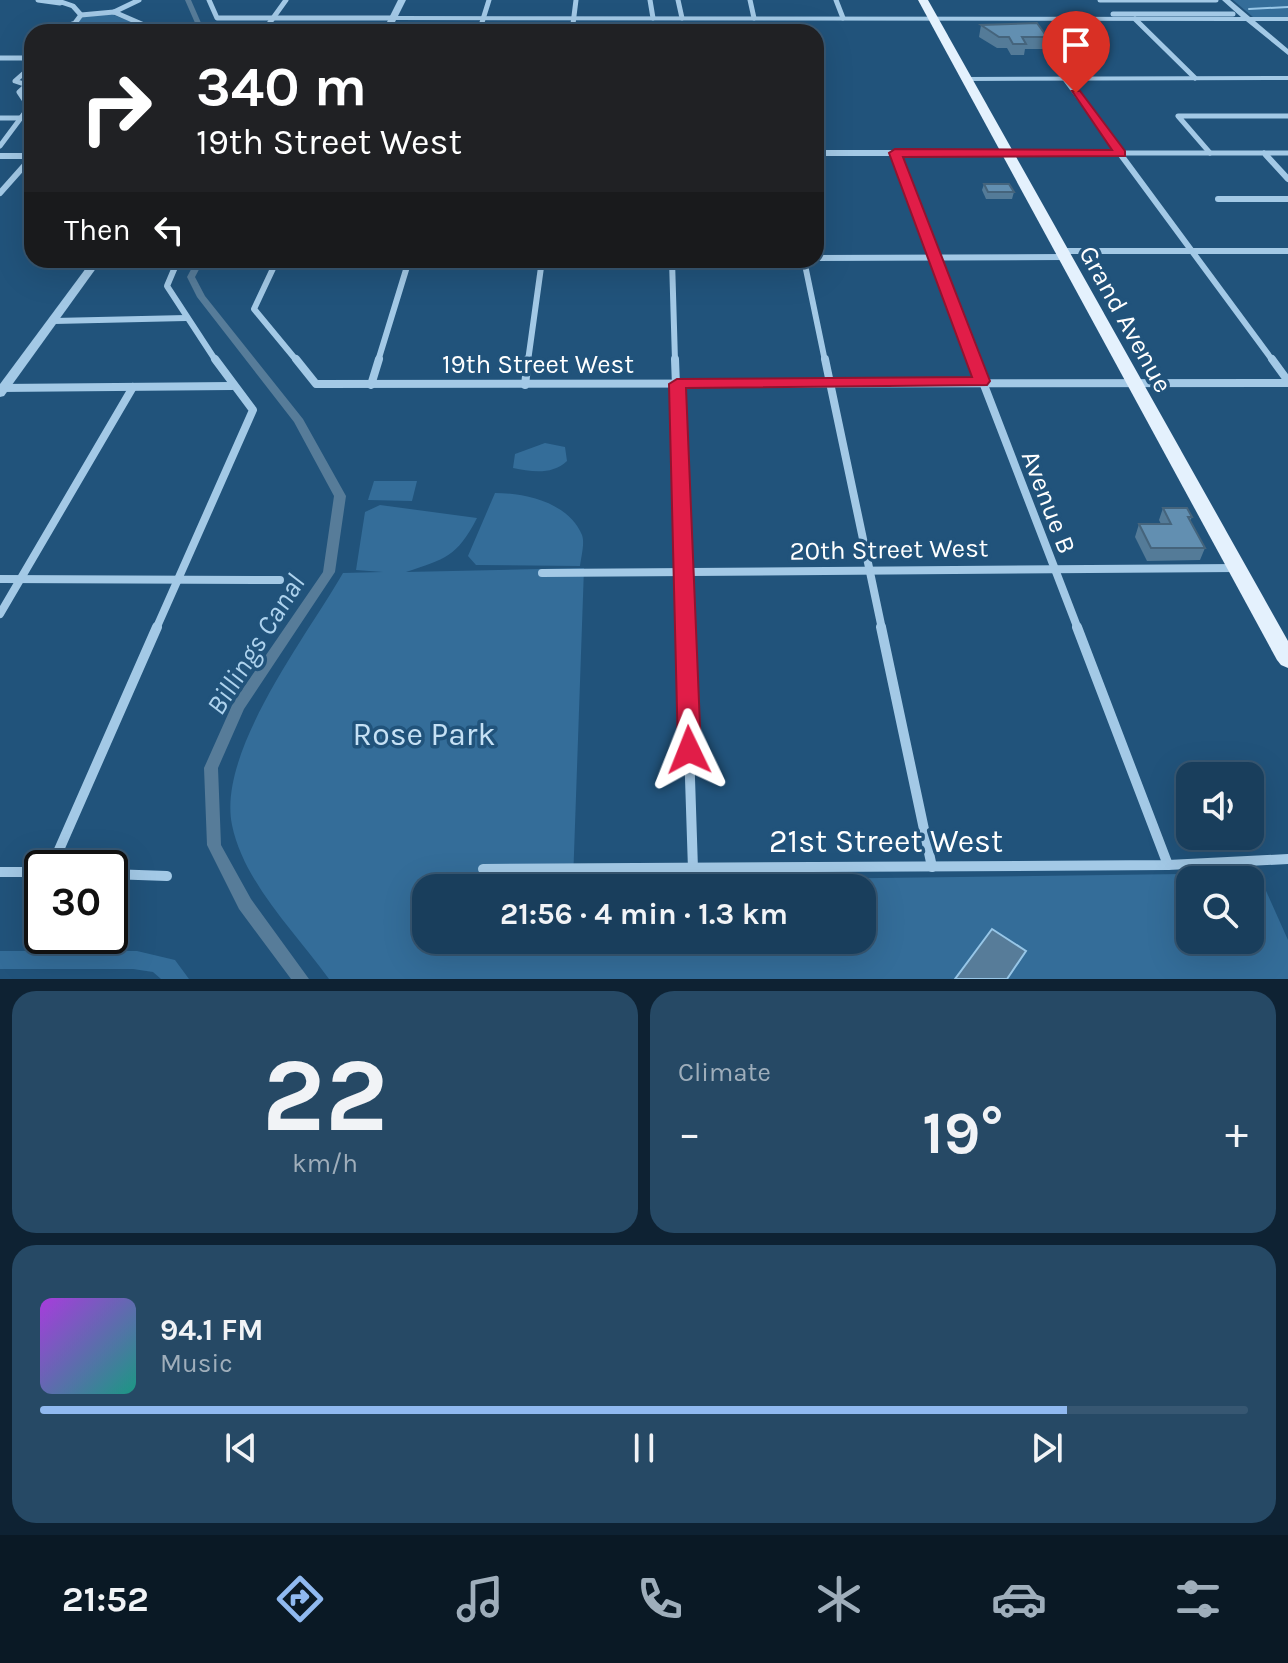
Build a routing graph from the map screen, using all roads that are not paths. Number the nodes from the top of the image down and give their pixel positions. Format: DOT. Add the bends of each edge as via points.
graph roads {
  1 [pos="38,0"];
  2 [pos="55,0"];
  3 [pos="139,0"];
  4 [pos="209,0"];
  5 [pos="286,0"];
  6 [pos="402,0"];
  7 [pos="489,0"];
  8 [pos="576,0"];
  9 [pos="650,0"];
  10 [pos="678,0"];
  11 [pos="750,0"];
  12 [pos="836,0"];
  13 [pos="923,0"];
  14 [pos="1100,0"];
  15 [pos="1216,0"];
  16 [pos="1226,0"];
  17 [pos="67,4"];
  18 [pos="114,12"];
  19 [pos="1233,14"];
  20 [pos="81,15"];
  21 [pos="274,17"];
  22 [pos="1115,17"];
  23 [pos="393,18"];
  24 [pos="483,18"];
  25 [pos="573,18"];
  26 [pos="653,18"];
  27 [pos="663,18"];
  28 [pos="682,18"];
  29 [pos="754,18"];
  30 [pos="843,18"];
  31 [pos="932,18"];
  32 [pos="1135,19"];
  33 [pos="1247,19"];
  34 [pos="1288,19"];
  35 [pos="72,24"];
  36 [pos="142,24"];
  37 [pos="269,24"];
  38 [pos="390,24"];
  39 [pos="481,24"];
  40 [pos="573,24"];
  41 [pos="663,24"];
  42 [pos="1288,53"];
  43 [pos="0,58"];
  44 [pos="24,58"];
  45 [pos="24,73"];
  46 [pos="1195,78"];
  47 [pos="1288,78"];
  48 [pos="965,79"];
  49 [pos="1065,79"];
  50 [pos="24,84"];
  51 [pos="24,100"];
  52 [pos="24,113"];
  53 [pos="0,116"];
  54 [pos="22,116"];
  55 [pos="1288,116"];
  56 [pos="0,146"];
  57 [pos="824,153"];
  58 [pos="895,153"];
  59 [pos="1007,153"];
  60 [pos="1210,153"];
  61 [pos="1264,153"];
  62 [pos="1288,153"];
  63 [pos="1121,154"];
  64 [pos="0,156"];
  65 [pos="24,156"];
  66 [pos="24,165"];
  67 [pos="1288,179"];
  68 [pos="0,193"];
  69 [pos="1218,199"];
  70 [pos="1288,199"];
  71 [pos="1190,250"];
  72 [pos="1288,251"];
  73 [pos="1063,254"];
  74 [pos="824,258"];
  75 [pos="934,258"];
  76 [pos="92,268"];
  77 [pos="174,268"];
  78 [pos="273,268"];
  79 [pos="407,268"];
  80 [pos="541,268"];
  81 [pos="672,268"];
  82 [pos="806,268"];
  83 [pos="186,318"];
  84 [pos="54,321"];
  85 [pos="982,381"];
  86 [pos="832,382"];
  87 [pos="1134,382"];
  88 [pos="1288,382"];
  89 [pos="677,384"];
  90 [pos="371,385"];
  91 [pos="525,385"];
  92 [pos="232,386"];
  93 [pos="133,387"];
  94 [pos="1,390"];
  95 [pos="1237,568"];
  96 [pos="1052,569"];
  97 [pos="870,571"];
  98 [pos="542,573"];
  99 [pos="684,573"];
  100 [pos="0,579"];
  101 [pos="20,579"];
  102 [pos="177,580"];
  103 [pos="280,580"];
  104 [pos="0,614"];
  105 [pos="1288,660"];
  106 [pos="59,850"];
  107 [pos="1288,859"];
  108 [pos="1168,865"];
  109 [pos="932,867"];
  110 [pos="483,869"];
  111 [pos="693,869"];
  112 [pos="0,872"];
  113 [pos="24,872"];
  114 [pos="128,875"];
  115 [pos="167,876"];
  1 -- 17 [label="street"];
  2 -- 17 [label="street"];
  3 -- 18 [label="street"];
  4 -- 21 [label="street" via="217,18"];
  5 -- 21 [label="street"];
  6 -- 23 [label="street"];
  7 -- 24 [label="street"];
  8 -- 25 [label="street"];
  9 -- 26 [label="street"];
  10 -- 28 [label="street"];
  11 -- 29 [label="street"];
  12 -- 30 [label="street"];
  13 -- 31 [label="main road, Grand Avenue"];
  14 -- 15 [label="street"];
  14 -- 22 [label="street"];
  16 -- 33 [label="street"];
  17 -- 20 [label="street"];
  18 -- 20 [label="street"];
  18 -- 36 [label="street"];
  19 -- 22 [label="street"];
  20 -- 35 [label="street"];
  21 -- 23 [label="street"];
  21 -- 37 [label="street"];
  22 -- 31 [label="street"];
  22 -- 32 [label="street"];
  23 -- 24 [label="street"];
  23 -- 38 [label="street"];
  24 -- 25 [label="street"];
  24 -- 39 [label="street"];
  25 -- 26 [label="street"];
  25 -- 40 [label="street"];
  26 -- 27 [label="street"];
  27 -- 28 [label="street"];
  27 -- 41 [label="street"];
  28 -- 29 [label="street"];
  29 -- 30 [label="street"];
  30 -- 31 [label="street"];
  31 -- 48 [label="main road, Grand Avenue"];
  32 -- 33 [label="street"];
  32 -- 46 [label="street"];
  33 -- 34 [label="street"];
  33 -- 42 [label="street"];
  43 -- 44 [label="street"];
  45 -- 50 [label="street" via="15,81"];
  46 -- 47 [label="street"];
  46 -- 49 [label="street"];
  48 -- 49 [label="street"];
  48 -- 59 [label="main road, Grand Avenue"];
  49 -- 63 [label="street"];
  50 -- 51 [label="street" via="19,92"];
  52 -- 54 [label="street"];
  53 -- 54 [label="street"];
  54 -- 56 [label="street"];
  55 -- 60 [label="street" via="1178,116"];
  57 -- 58 [label="street"];
  58 -- 59 [label="street"];
  58 -- 75 [label="street, Avenue B"];
  59 -- 63 [label="street"];
  59 -- 73 [label="main road, Grand Avenue"];
  60 -- 61 [label="street"];
  60 -- 63 [label="street"];
  61 -- 62 [label="street"];
  61 -- 67 [label="street"];
  63 -- 71 [label="street"];
  64 -- 65 [label="street"];
  66 -- 68 [label="street"];
  69 -- 70 [label="street"];
  71 -- 72 [label="street"];
  71 -- 73 [label="street"];
  71 -- 88 [label="street"];
  73 -- 75 [label="street"];
  73 -- 87 [label="main road, Grand Avenue"];
  74 -- 75 [label="street"];
  75 -- 85 [label="street, Avenue B"];
  76 -- 84 [label="street"];
  77 -- 83 [label="street" via="167,286"];
  78 -- 90 [label="street, 19th Street West" via="254,309 316,384"];
  79 -- 90 [label="street"];
  80 -- 91 [label="street"];
  81 -- 89 [label="street"];
  82 -- 86 [label="street"];
  83 -- 84 [label="street"];
  83 -- 92 [label="street"];
  84 -- 94 [label="street"];
  85 -- 86 [label="street, 19th Street West"];
  85 -- 87 [label="street, 19th Street West"];
  85 -- 96 [label="street, Avenue B"];
  86 -- 89 [label="street, 19th Street West"];
  86 -- 97 [label="street"];
  87 -- 88 [label="street, 19th Street West"];
  87 -- 95 [label="main road, Grand Avenue"];
  89 -- 91 [label="street, 19th Street West"];
  89 -- 99 [label="street"];
  90 -- 91 [label="street, 19th Street West"];
  92 -- 93 [label="street"];
  92 -- 102 [label="street" via="253,410"];
  93 -- 94 [label="street"];
  93 -- 101 [label="street"];
  95 -- 96 [label="street, 20th Street West"];
  95 -- 105 [label="main road, Grand Avenue"];
  96 -- 97 [label="street, 20th Street West"];
  96 -- 108 [label="street, Avenue B"];
  97 -- 99 [label="street, 20th Street West"];
  97 -- 109 [label="street"];
  98 -- 99 [label="street, 20th Street West"];
  99 -- 111 [label="street"];
  100 -- 101 [label="street"];
  101 -- 102 [label="street"];
  101 -- 104 [label="street"];
  102 -- 103 [label="street"];
  102 -- 106 [label="street"];
  107 -- 108 [label="street, 21st Street West"];
  108 -- 109 [label="street, 21st Street West"];
  109 -- 111 [label="street, 21st Street West"];
  110 -- 111 [label="street, 21st Street West"];
  112 -- 113 [label="street"];
  114 -- 115 [label="street"];
}
